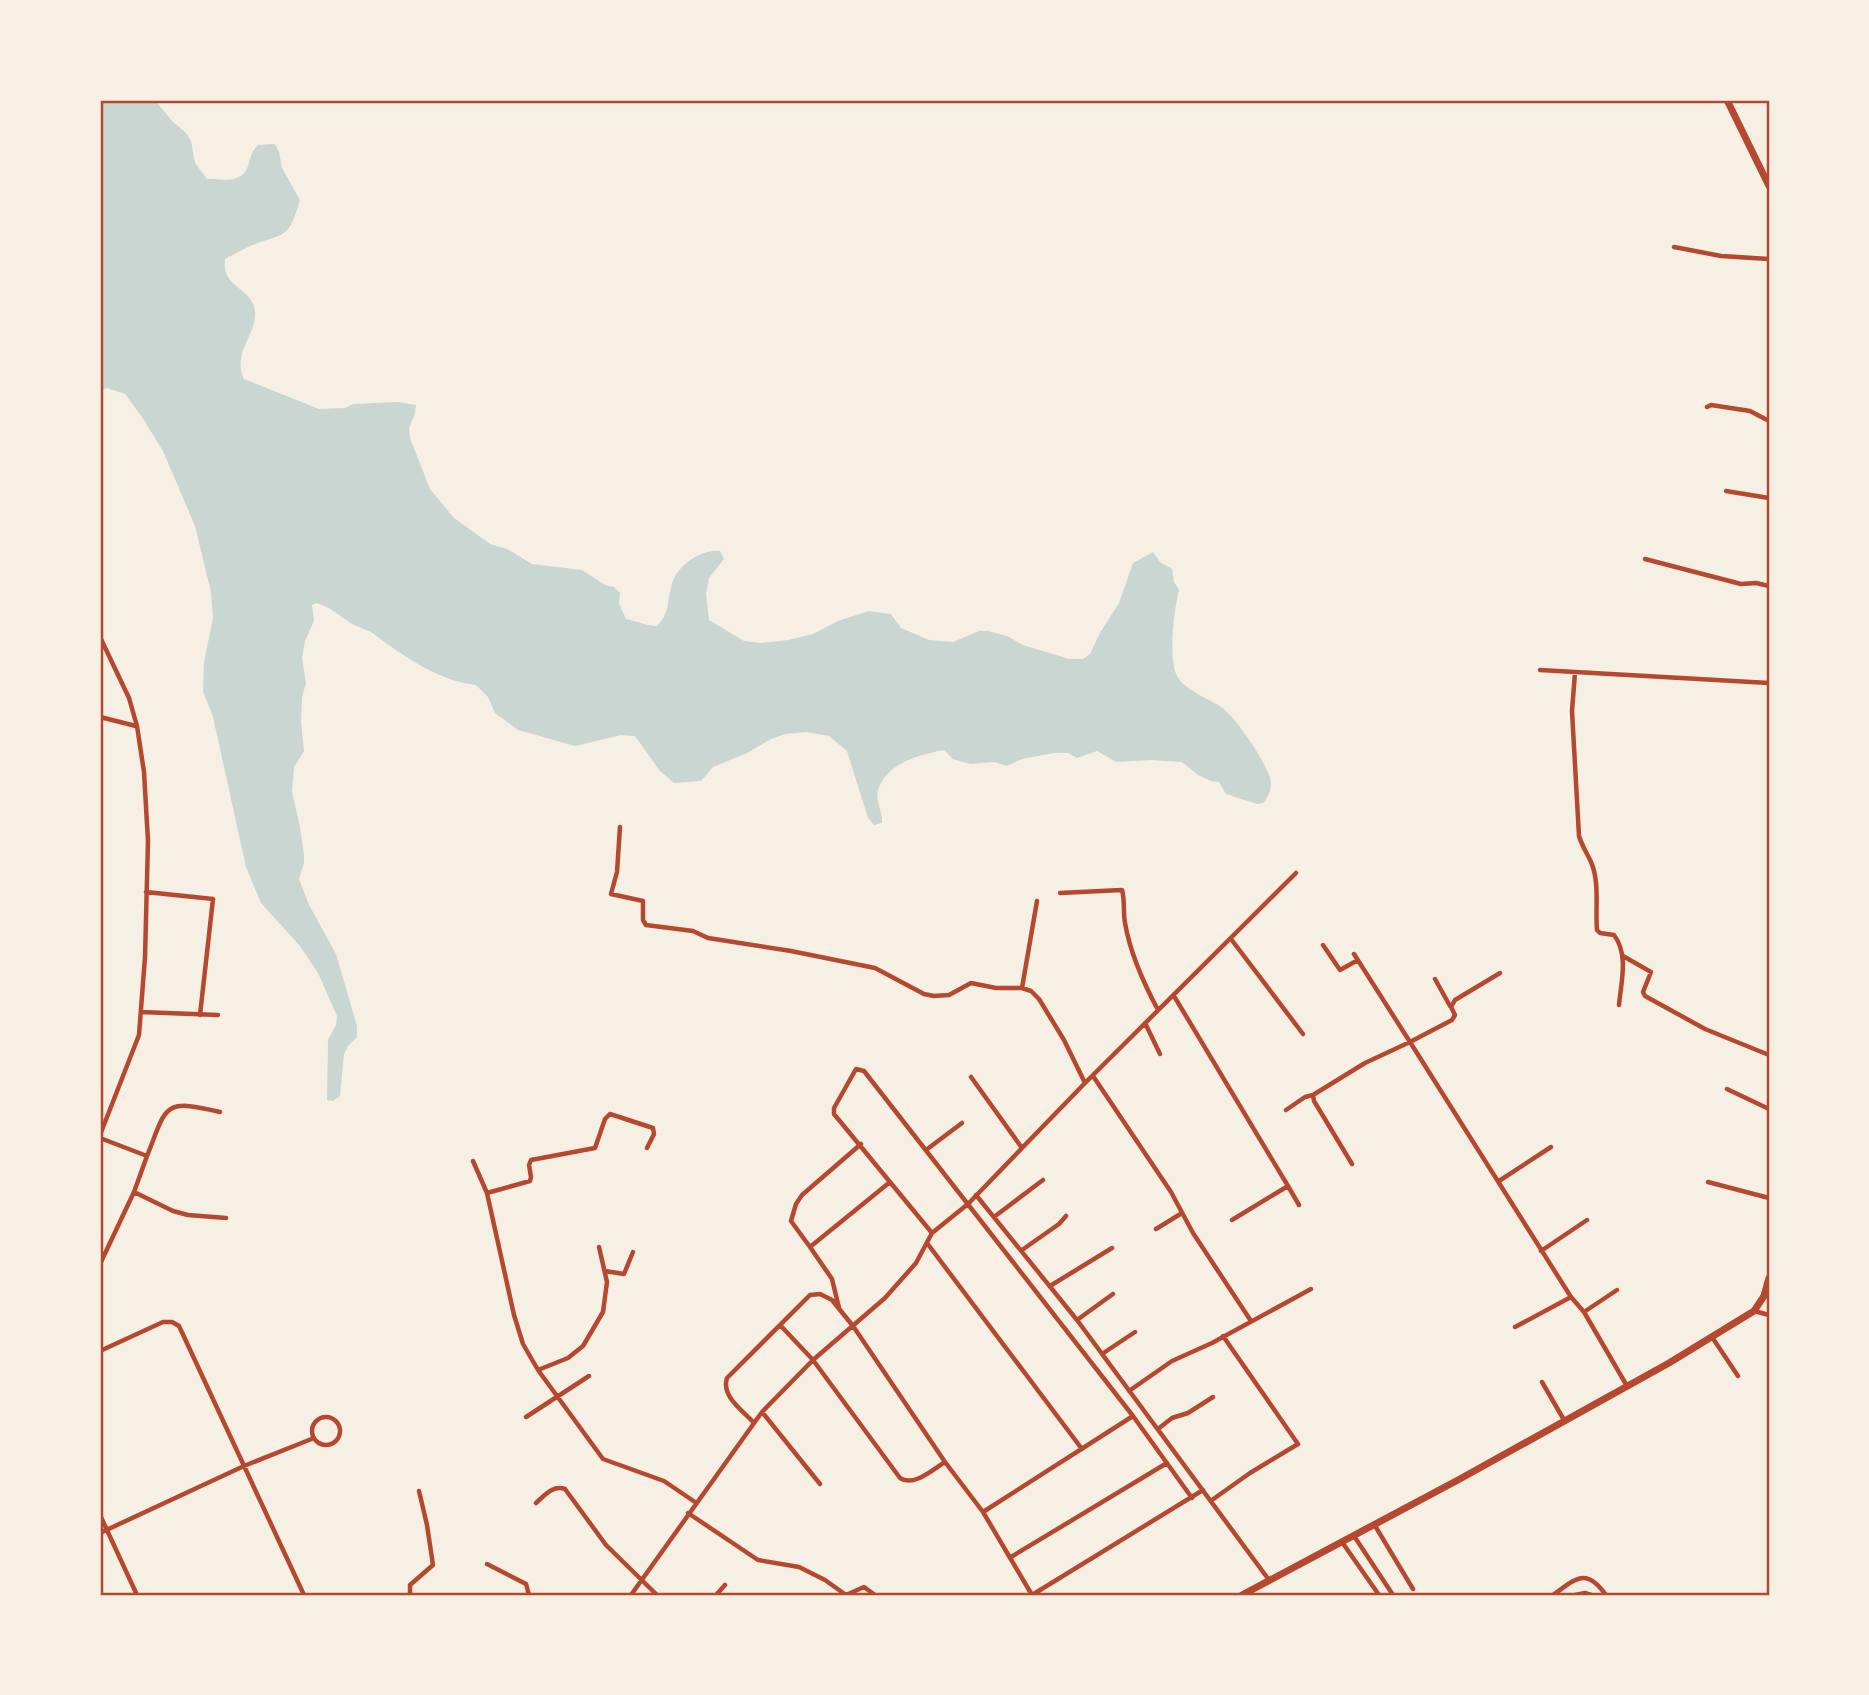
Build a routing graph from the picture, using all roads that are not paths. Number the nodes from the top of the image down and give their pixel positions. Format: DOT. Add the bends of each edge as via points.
graph roads {
  1 [pos="1727,100"];
  2 [pos="1769,186"];
  3 [pos="1674,247"];
  4 [pos="1769,259"];
  5 [pos="1707,407"];
  6 [pos="1769,421"];
  7 [pos="1726,491"];
  8 [pos="1769,498"];
  9 [pos="1645,559"];
  10 [pos="1769,586"];
  11 [pos="100,638"];
  12 [pos="1540,670"];
  13 [pos="1575,673"];
  14 [pos="1769,683"];
  15 [pos="100,717"];
  16 [pos="137,726"];
  17 [pos="620,827"];
  18 [pos="1296,873"];
  19 [pos="146,892"];
  20 [pos="1060,893"];
  21 [pos="1037,901"];
  22 [pos="1231,939"];
  23 [pos="1322,945"];
  24 [pos="1354,954"];
  25 [pos="1623,956"];
  26 [pos="1358,960"];
  27 [pos="1500,972"];
  28 [pos="1435,979"];
  29 [pos="1022,988"];
  30 [pos="1174,996"];
  31 [pos="1619,1005"];
  32 [pos="1451,1007"];
  33 [pos="1158,1010"];
  34 [pos="141,1012"];
  35 [pos="200,1014"];
  36 [pos="218,1015"];
  37 [pos="1145,1023"];
  38 [pos="1303,1034"];
  39 [pos="1410,1042"];
  40 [pos="1160,1054"];
  41 [pos="1769,1055"];
  42 [pos="1093,1076"];
  43 [pos="971,1077"];
  44 [pos="1085,1083"];
  45 [pos="1727,1089"];
  46 [pos="1313,1095"];
  47 [pos="1769,1109"];
  48 [pos="1286,1110"];
  49 [pos="220,1112"];
  50 [pos="962,1123"];
  51 [pos="100,1137"];
  52 [pos="861,1144"];
  53 [pos="1551,1147"];
  54 [pos="647,1148"];
  55 [pos="1021,1148"];
  56 [pos="926,1150"];
  57 [pos="146,1156"];
  58 [pos="473,1161"];
  59 [pos="1352,1164"];
  60 [pos="1043,1180"];
  61 [pos="1499,1181"];
  62 [pos="890,1182"];
  63 [pos="1708,1182"];
  64 [pos="1288,1186"];
  65 [pos="134,1192"];
  66 [pos="488,1193"];
  67 [pos="976,1195"];
  68 [pos="1769,1198"];
  69 [pos="968,1204"];
  70 [pos="1299,1205"];
  71 [pos="1182,1213"];
  72 [pos="1066,1216"];
  73 [pos="994,1217"];
  74 [pos="226,1218"];
  75 [pos="1232,1220"];
  76 [pos="1587,1220"];
  77 [pos="1156,1229"];
  78 [pos="932,1233"];
  79 [pos="926,1242"];
  80 [pos="599,1247"];
  81 [pos="810,1247"];
  82 [pos="1112,1248"];
  83 [pos="1022,1250"];
  84 [pos="1541,1251"];
  85 [pos="632,1252"];
  86 [pos="100,1264"];
  87 [pos="605,1271"];
  88 [pos="1769,1278"];
  89 [pos="1050,1286"];
  90 [pos="1311,1289"];
  91 [pos="1617,1290"];
  92 [pos="1113,1294"];
  93 [pos="1571,1297"];
  94 [pos="840,1310"];
  95 [pos="1584,1312"];
  96 [pos="1751,1313"];
  97 [pos="1769,1315"];
  98 [pos="1077,1320"];
  99 [pos="1251,1321"];
  100 [pos="780,1325"];
  101 [pos="853,1326"];
  102 [pos="1515,1327"];
  103 [pos="1135,1332"];
  104 [pos="1223,1336"];
  105 [pos="1712,1337"];
  106 [pos="100,1351"];
  107 [pos="1102,1354"];
  108 [pos="813,1360"];
  109 [pos="538,1370"];
  110 [pos="589,1376"];
  111 [pos="1738,1376"];
  112 [pos="1542,1381"];
  113 [pos="1627,1387"];
  114 [pos="1129,1391"];
  115 [pos="1213,1397"];
  116 [pos="558,1398"];
  117 [pos="762,1412"];
  118 [pos="1133,1416"];
  119 [pos="526,1417"];
  120 [pos="753,1422"];
  121 [pos="1565,1422"];
  122 [pos="1158,1429"];
  123 [pos="314,1438"];
  124 [pos="1082,1449"];
  125 [pos="945,1462"];
  126 [pos="1167,1463"];
  127 [pos="244,1466"];
  128 [pos="820,1484"];
  129 [pos="1203,1490"];
  130 [pos="419,1491"];
  131 [pos="1192,1498"];
  132 [pos="1212,1500"];
  133 [pos="695,1502"];
  134 [pos="536,1503"];
  135 [pos="983,1512"];
  136 [pos="688,1513"];
  137 [pos="100,1515"];
  138 [pos="1374,1524"];
  139 [pos="107,1529"];
  140 [pos="100,1532"];
  141 [pos="1353,1536"];
  142 [pos="1342,1542"];
  143 [pos="1011,1557"];
  144 [pos="486,1564"];
  145 [pos="1269,1580"];
  146 [pos="641,1581"];
  147 [pos="725,1586"];
  148 [pos="1413,1589"];
  149 [pos="137,1595"];
  150 [pos="304,1595"];
  151 [pos="410,1595"];
  152 [pos="529,1595"];
  153 [pos="631,1595"];
  154 [pos="657,1595"];
  155 [pos="716,1595"];
  156 [pos="846,1595"];
  157 [pos="875,1595"];
  158 [pos="1032,1595"];
  159 [pos="1242,1595"];
  160 [pos="1379,1595"];
  161 [pos="1393,1595"];
  162 [pos="1553,1595"];
  163 [pos="1575,1595"];
  164 [pos="1591,1595"];
  165 [pos="1606,1595"];
  1 -- 2 [label="highway"];
  3 -- 4 [label="street"];
  5 -- 6 [label="street" via="1750,411"];
  7 -- 8 [label="street"];
  9 -- 10 [label="street" via="1741,584"];
  11 -- 16 [label="street"];
  12 -- 13 [label="street"];
  13 -- 14 [label="street"];
  13 -- 25 [label="street" via="1579,836 1591,862 1597,930 1614,935"];
  15 -- 16 [label="street"];
  16 -- 19 [label="street" via="148,841"];
  17 -- 29 [label="street" via="612,896 643,901 646,925 875,968 934,996 949,995 971,983"];
  18 -- 22 [label="street"];
  19 -- 34 [label="street"];
  19 -- 35 [label="street" via="213,900"];
  20 -- 33 [label="street" via="1122,890 1130,941"];
  21 -- 29 [label="street"];
  22 -- 30 [label="street"];
  22 -- 38 [label="street"];
  23 -- 26 [label="street" via="1339,970"];
  24 -- 26 [label="street"];
  25 -- 31 [label="street"];
  25 -- 41 [label="street" via="1651,972 1645,996 1705,1029"];
  26 -- 39 [label="street"];
  27 -- 32 [label="street"];
  28 -- 32 [label="street"];
  29 -- 44 [label="street" via="1039,999"];
  30 -- 33 [label="street"];
  30 -- 64 [label="street"];
  32 -- 39 [label="street" via="1452,1020"];
  33 -- 37 [label="street"];
  34 -- 35 [label="street"];
  34 -- 51 [label="street" via="139,1035"];
  35 -- 36 [label="street"];
  37 -- 40 [label="street"];
  37 -- 42 [label="street"];
  39 -- 46 [label="street"];
  39 -- 61 [label="street"];
  42 -- 44 [label="street"];
  42 -- 71 [label="street"];
  43 -- 55 [label="street"];
  44 -- 55 [label="street"];
  45 -- 47 [label="street"];
  46 -- 48 [label="street"];
  46 -- 59 [label="street"];
  49 -- 57 [label="street" via="187,1104 173,1107 164,1114"];
  50 -- 56 [label="street"];
  51 -- 57 [label="street"];
  52 -- 56 [label="street" via="834,1111 859,1068"];
  52 -- 62 [label="street"];
  52 -- 81 [label="street" via="798,1199 792,1221"];
  53 -- 61 [label="street"];
  54 -- 66 [label="street" via="653,1128 610,1114 595,1148 531,1160 530,1181"];
  55 -- 67 [label="street"];
  56 -- 69 [label="street"];
  57 -- 65 [label="street"];
  58 -- 66 [label="street"];
  60 -- 73 [label="street"];
  61 -- 84 [label="street"];
  62 -- 78 [label="street"];
  62 -- 81 [label="street"];
  63 -- 68 [label="street"];
  64 -- 70 [label="street"];
  64 -- 75 [label="street"];
  65 -- 74 [label="street" via="173,1211"];
  65 -- 86 [label="street"];
  66 -- 109 [label="street" via="514,1315"];
  67 -- 69 [label="street"];
  67 -- 73 [label="street"];
  69 -- 78 [label="street"];
  69 -- 118 [label="street"];
  71 -- 77 [label="street"];
  71 -- 99 [label="street"];
  72 -- 83 [label="street"];
  73 -- 83 [label="street"];
  76 -- 84 [label="street"];
  78 -- 79 [label="street"];
  79 -- 101 [label="street" via="902,1280"];
  79 -- 124 [label="street"];
  80 -- 87 [label="street"];
  81 -- 94 [label="street" via="832,1279"];
  82 -- 89 [label="street"];
  83 -- 89 [label="street"];
  84 -- 93 [label="street"];
  85 -- 87 [label="street" via="624,1274"];
  87 -- 109 [label="street" via="603,1312 583,1346 568,1358"];
  88 -- 96 [label="highway"];
  89 -- 98 [label="street"];
  90 -- 99 [label="street"];
  91 -- 95 [label="street"];
  92 -- 98 [label="street"];
  93 -- 95 [label="street"];
  93 -- 102 [label="street"];
  94 -- 100 [label="street" via="832,1300 815,1293"];
  94 -- 101 [label="street"];
  95 -- 113 [label="street"];
  96 -- 97 [label="street"];
  96 -- 105 [label="highway"];
  98 -- 107 [label="street"];
  99 -- 104 [label="street"];
  100 -- 108 [label="street"];
  100 -- 120 [label="street" via="726,1382 727,1393"];
  101 -- 108 [label="street"];
  101 -- 125 [label="street"];
  103 -- 107 [label="street"];
  104 -- 114 [label="street" via="1172,1361"];
  104 -- 132 [label="street" via="1297,1446"];
  105 -- 111 [label="street"];
  105 -- 113 [label="highway"];
  106 -- 127 [label="street" via="163,1322 176,1323"];
  107 -- 114 [label="street"];
  108 -- 117 [label="street"];
  108 -- 125 [label="street" via="905,1482 913,1482"];
  109 -- 116 [label="street"];
  110 -- 116 [label="street"];
  112 -- 121 [label="street"];
  113 -- 121 [label="highway"];
  114 -- 122 [label="street"];
  115 -- 122 [label="street"];
  116 -- 119 [label="street"];
  116 -- 133 [label="street" via="603,1459 664,1481"];
  117 -- 120 [label="street"];
  117 -- 128 [label="street"];
  118 -- 124 [label="street"];
  118 -- 126 [label="street"];
  120 -- 133 [label="street"];
  121 -- 138 [label="highway"];
  122 -- 129 [label="street"];
  123 -- 123 [label="street" via="316,1421 332,1418 338,1424 336,1440 320,1444"];
  123 -- 127 [label="street"];
  124 -- 135 [label="street"];
  125 -- 135 [label="street"];
  126 -- 131 [label="street"];
  126 -- 143 [label="street"];
  127 -- 139 [label="street"];
  127 -- 150 [label="street"];
  129 -- 131 [label="street"];
  129 -- 132 [label="street"];
  130 -- 151 [label="street" via="433,1565 410,1585"];
  131 -- 158 [label="street"];
  132 -- 145 [label="street"];
  133 -- 136 [label="street"];
  134 -- 146 [label="street" via="552,1489 565,1489 606,1545"];
  135 -- 143 [label="street"];
  136 -- 146 [label="street"];
  136 -- 156 [label="street" via="758,1560 799,1567"];
  137 -- 139 [label="street"];
  138 -- 141 [label="highway"];
  138 -- 148 [label="street"];
  139 -- 140 [label="street"];
  139 -- 149 [label="street"];
  141 -- 142 [label="highway"];
  141 -- 161 [label="street"];
  142 -- 145 [label="highway"];
  142 -- 160 [label="street"];
  143 -- 158 [label="street"];
  144 -- 152 [label="street" via="526,1584"];
  145 -- 159 [label="highway"];
  146 -- 153 [label="street"];
  146 -- 154 [label="street"];
  147 -- 155 [label="street"];
  156 -- 157 [label="street" via="864,1587"];
  162 -- 165 [label="street" via="1587,1577"];
  163 -- 164 [label="street"];
}
